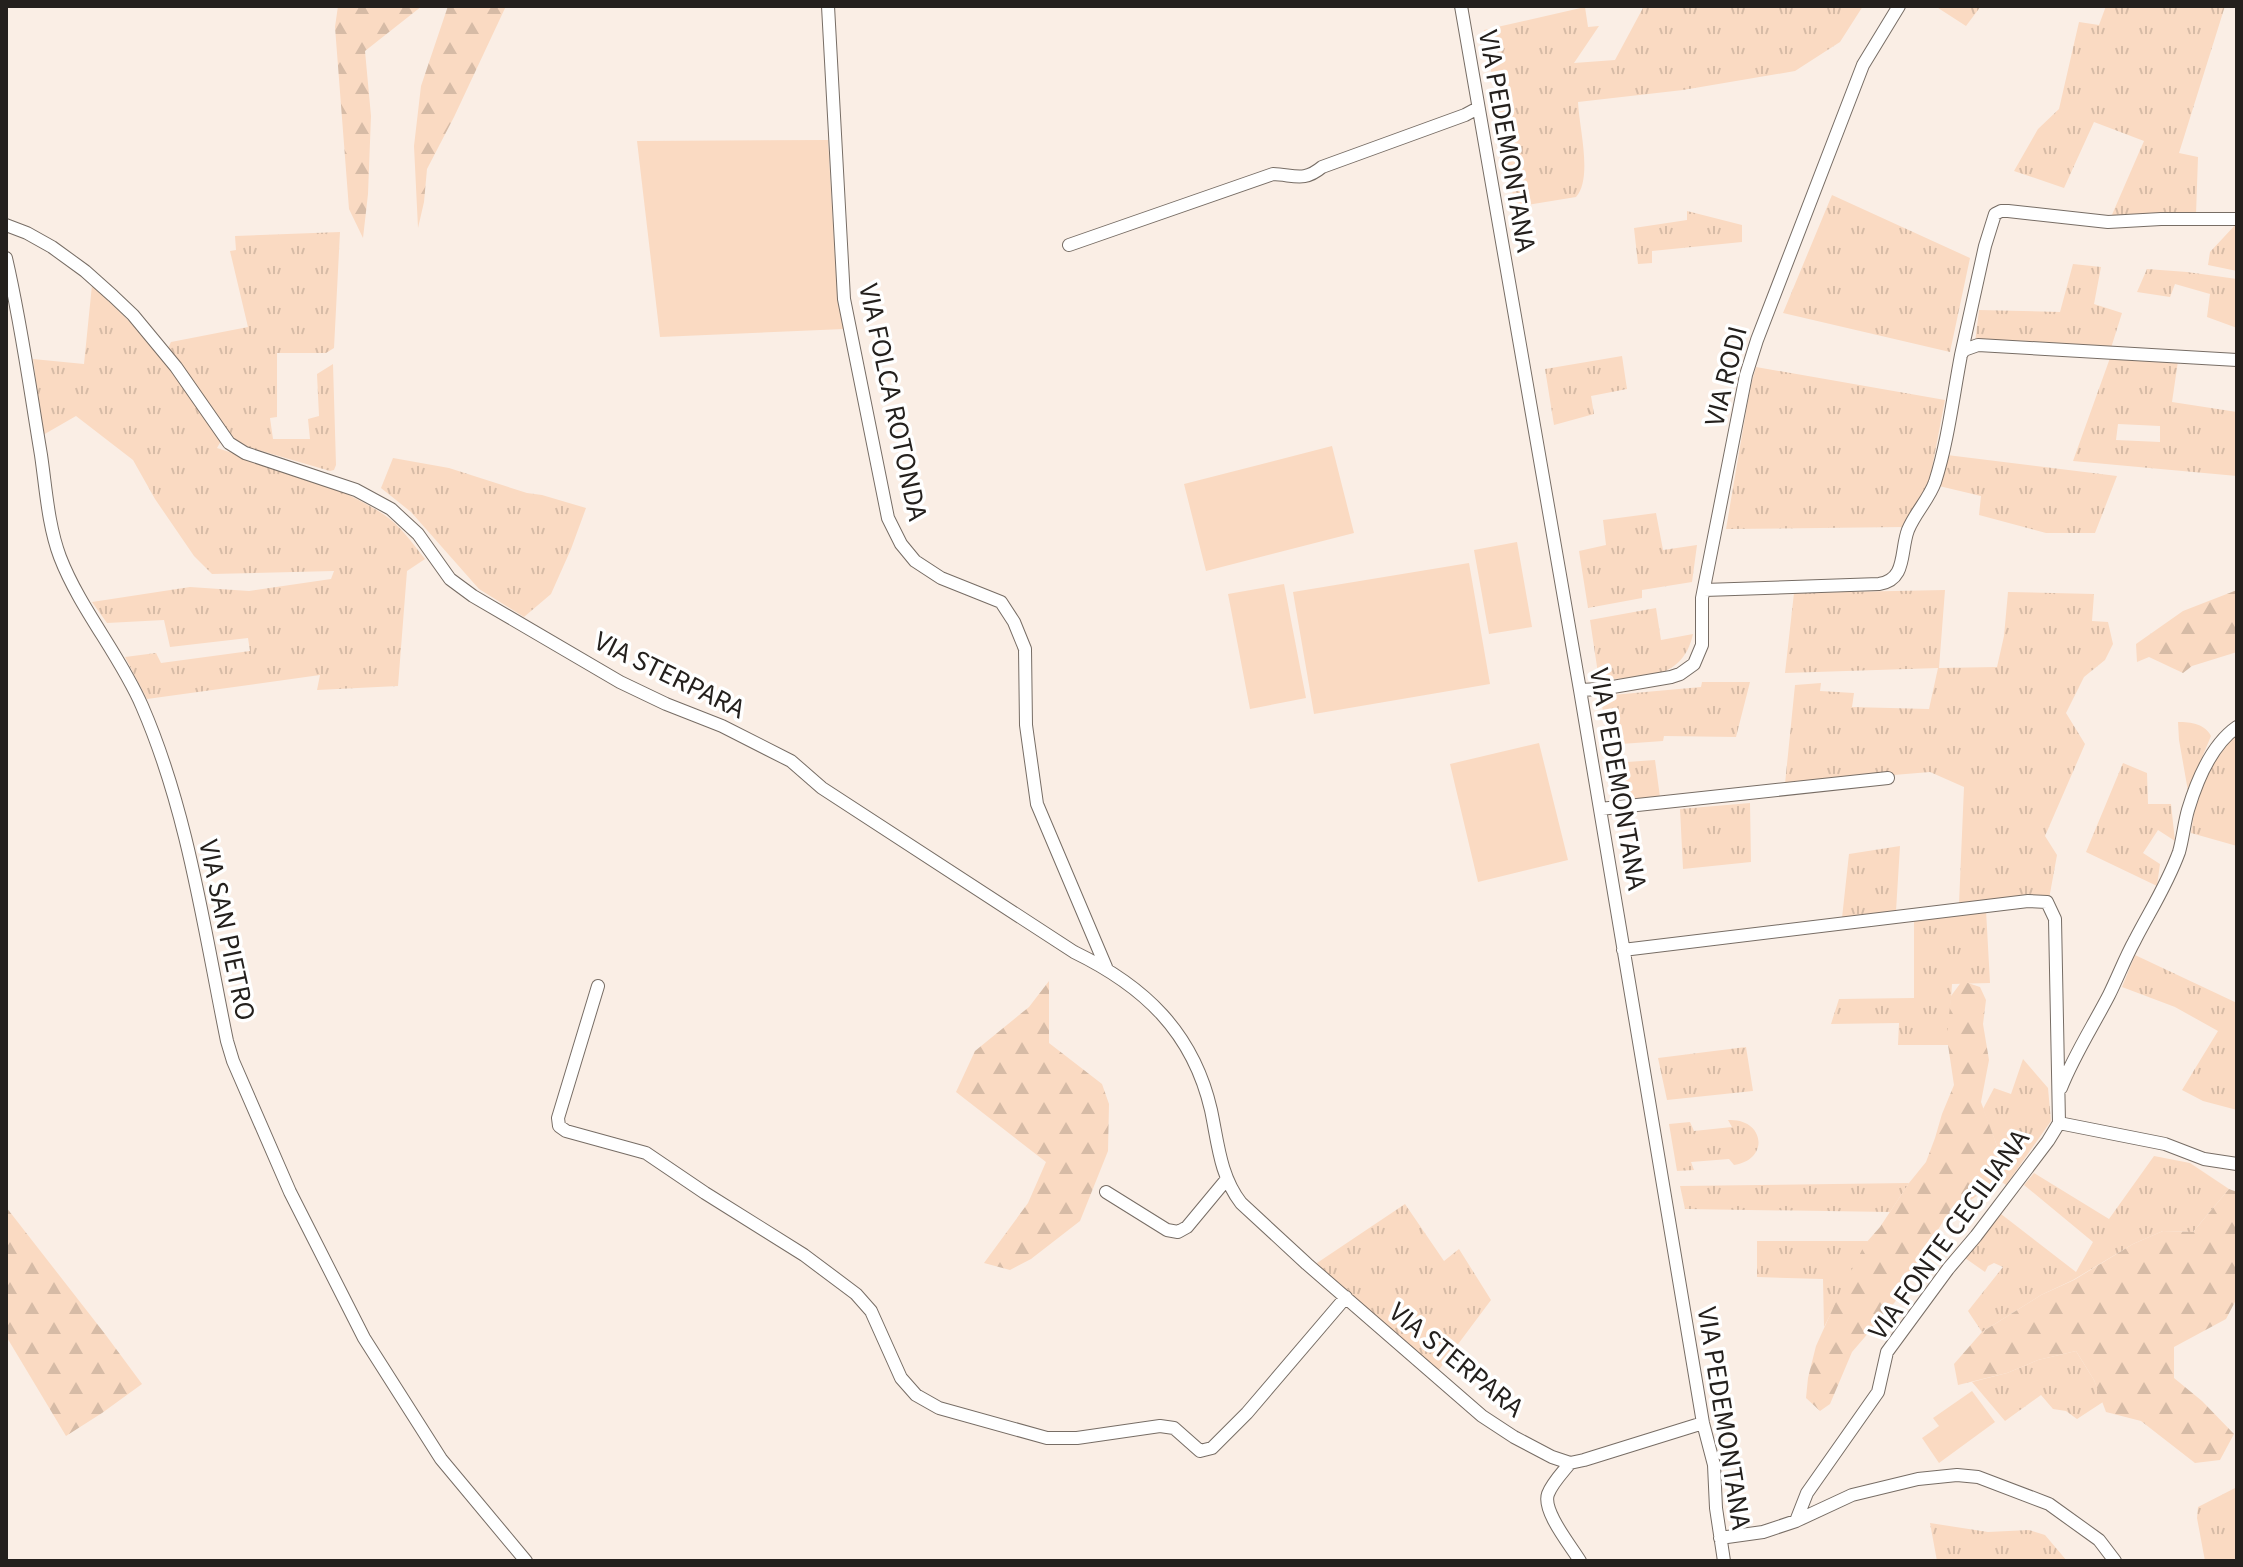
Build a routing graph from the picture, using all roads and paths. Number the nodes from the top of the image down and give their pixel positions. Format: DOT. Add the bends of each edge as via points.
graph roads {
  1 [pos="828,6"];
  2 [pos="1461,6"];
  3 [pos="1899,6"];
  4 [pos="1478,108"];
  5 [pos="2237,219"];
  6 [pos="6,225"];
  7 [pos="1069,245"];
  8 [pos="6,258"];
  9 [pos="1961,355"];
  10 [pos="2237,360"];
  11 [pos="1704,590"];
  12 [pos="1580,690"];
  13 [pos="2237,727"];
  14 [pos="1888,778"];
  15 [pos="1600,809"];
  16 [pos="1623,950"];
  17 [pos="1106,967"];
  18 [pos="598,986"];
  19 [pos="2060,1091"];
  20 [pos="2059,1123"];
  21 [pos="2237,1164"];
  22 [pos="1226,1180"];
  23 [pos="1106,1192"];
  24 [pos="1346,1297"];
  25 [pos="1703,1423"];
  26 [pos="1570,1463"];
  27 [pos="1796,1521"];
  28 [pos="1720,1538"];
  29 [pos="526,1561"];
  30 [pos="1580,1561"];
  31 [pos="1724,1561"];
  32 [pos="2115,1561"];
  1 -- 17 [label="street, VIA FOLCA ROTONDA" via="844,299 888,518 915,561 941,578 1001,602 1014,622 1025,649 1026,725 1037,804"];
  2 -- 4 [label="street, VIA PEDEMONTANA"];
  3 -- 11 [label="street, VIA RODI" via="1863,65 1768,309 1746,375"];
  4 -- 7 [label="street" via="1322,167 1312,176 1273,174"];
  4 -- 12 [label="street, VIA PEDEMONTANA"];
  5 -- 9 [label="street" via="2108,222 1998,212 1985,246"];
  6 -- 17 [label="street, VIA STERPARA" via="52,247 133,315 229,443 356,490 391,509 418,534 450,579 473,596 630,687 791,761 835,797 1074,952"];
  8 -- 29 [label="street, VIA SAN PIETRO" via="53,532 71,581 141,704 167,772 233,1061 290,1192 364,1338 441,1459"];
  9 -- 10 [label="street" via="1978,345"];
  9 -- 11 [label="street" via="1934,483 1907,533 1894,579 1879,584"];
  11 -- 12 [label="street, VIA RODI" via="1702,645 1694,664 1671,677"];
  12 -- 15 [label="street, VIA PEDEMONTANA"];
  13 -- 19 [label="street" via="2207,763 2162,894"];
  14 -- 15 [label="street"];
  15 -- 16 [label="street, VIA PEDEMONTANA"];
  16 -- 19 [label="street, VIA FONTE CECILIANA" via="2047,902 2055,919"];
  16 -- 25 [label="street, VIA PEDEMONTANA"];
  17 -- 22 [label="street, VIA STERPARA" via="1154,1005 1190,1052 1207,1095"];
  18 -- 24 [label="street" via="559,1126 646,1153 804,1255 871,1311 901,1378 916,1395 939,1408 1047,1438 1174,1428 1200,1451 1212,1448"];
  19 -- 20 [label="street, VIA FONTE CECILIANA"];
  20 -- 21 [label="street"];
  20 -- 27 [label="street, VIA FONTE CECILIANA" via="1887,1352 1878,1392 1807,1493"];
  22 -- 23 [label="street" via="1178,1232"];
  22 -- 24 [label="street, VIA STERPARA" via="1251,1214"];
  24 -- 26 [label="street, VIA STERPARA" via="1482,1416"];
  25 -- 26 [label="street"];
  25 -- 28 [label="street, VIA PEDEMONTANA" via="1714,1465"];
  26 -- 30 [label="street" via="1549,1492 1547,1504"];
  27 -- 28 [label="street"];
  27 -- 32 [label="street" via="1852,1495 1918,1479 1978,1477 2049,1504 2099,1540"];
  28 -- 31 [label="street, VIA PEDEMONTANA"];
}
